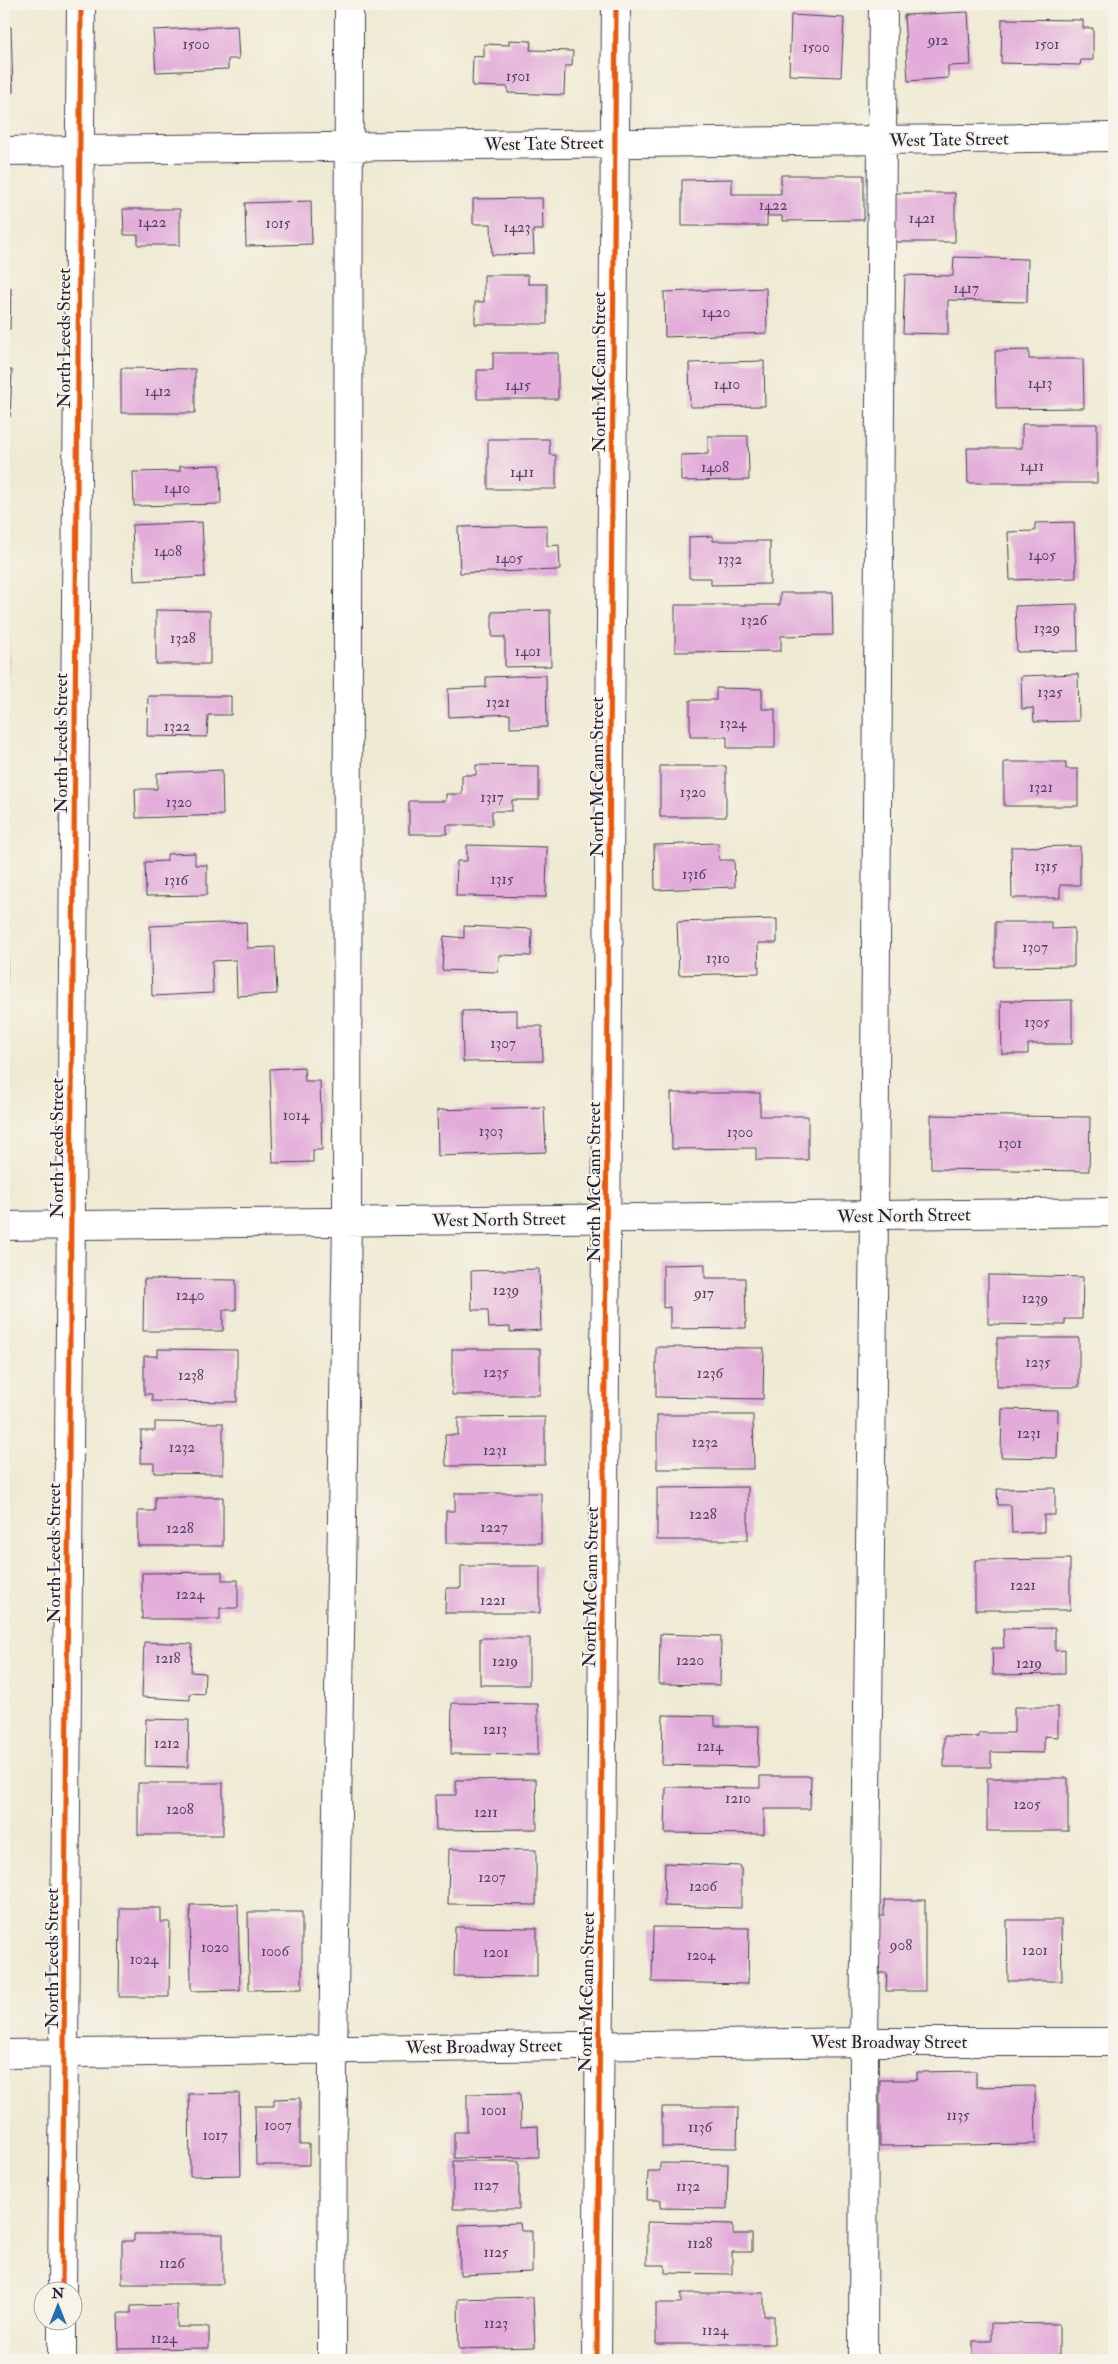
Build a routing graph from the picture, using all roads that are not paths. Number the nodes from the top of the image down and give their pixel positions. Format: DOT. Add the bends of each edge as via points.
graph roads {
  1 [pos="81,4"];
  2 [pos="350,4"];
  3 [pos="616,4"];
  4 [pos="883,4"];
  5 [pos="1114,137"];
  6 [pos="881,140"];
  7 [pos="615,143"];
  8 [pos="348,146"];
  9 [pos="80,150"];
  10 [pos="4,151"];
  11 [pos="1114,1212"];
  12 [pos="874,1216"];
  13 [pos="608,1219"];
  14 [pos="347,1221"];
  15 [pos="70,1225"];
  16 [pos="4,1226"];
  17 [pos="864,2042"];
  18 [pos="1114,2042"];
  19 [pos="600,2046"];
  20 [pos="333,2049"];
  21 [pos="65,2053"];
  22 [pos="4,2054"];
  23 [pos="62,2282"];
  24 [pos="62,2332"];
  25 [pos="62,2360"];
  26 [pos="332,2360"];
  27 [pos="597,2360"];
  28 [pos="863,2360"];
  1 -- 9 [label="street, North Leeds Street"];
  2 -- 8 [label="street"];
  3 -- 7 [label="street, North McCann Street"];
  4 -- 6 [label="street"];
  5 -- 6 [label="street, West Tate Street"];
  6 -- 7 [label="street, West Tate Street"];
  6 -- 12 [label="street"];
  7 -- 8 [label="street, West Tate Street"];
  7 -- 13 [label="street, North McCann Street"];
  8 -- 9 [label="street, West Tate Street"];
  8 -- 14 [label="street"];
  9 -- 10 [label="street, West Tate Street"];
  9 -- 15 [label="street, North Leeds Street"];
  11 -- 12 [label="street, West North Street"];
  12 -- 13 [label="street, West North Street"];
  12 -- 17 [label="street"];
  13 -- 14 [label="street, West North Street"];
  13 -- 19 [label="street, North McCann Street"];
  14 -- 15 [label="street, West North Street"];
  14 -- 20 [label="street"];
  15 -- 16 [label="street, West North Street"];
  15 -- 21 [label="street, North Leeds Street"];
  17 -- 18 [label="street, West Broadway Street"];
  17 -- 19 [label="street, West Broadway Street"];
  17 -- 28 [label="street"];
  19 -- 20 [label="street, West Broadway Street"];
  19 -- 27 [label="street, North McCann Street"];
  20 -- 21 [label="street, West Broadway Street"];
  20 -- 26 [label="street"];
  21 -- 22 [label="street, West Broadway Street"];
  21 -- 23 [label="street, North Leeds Street"];
  24 -- 25 [label="street"];
}
